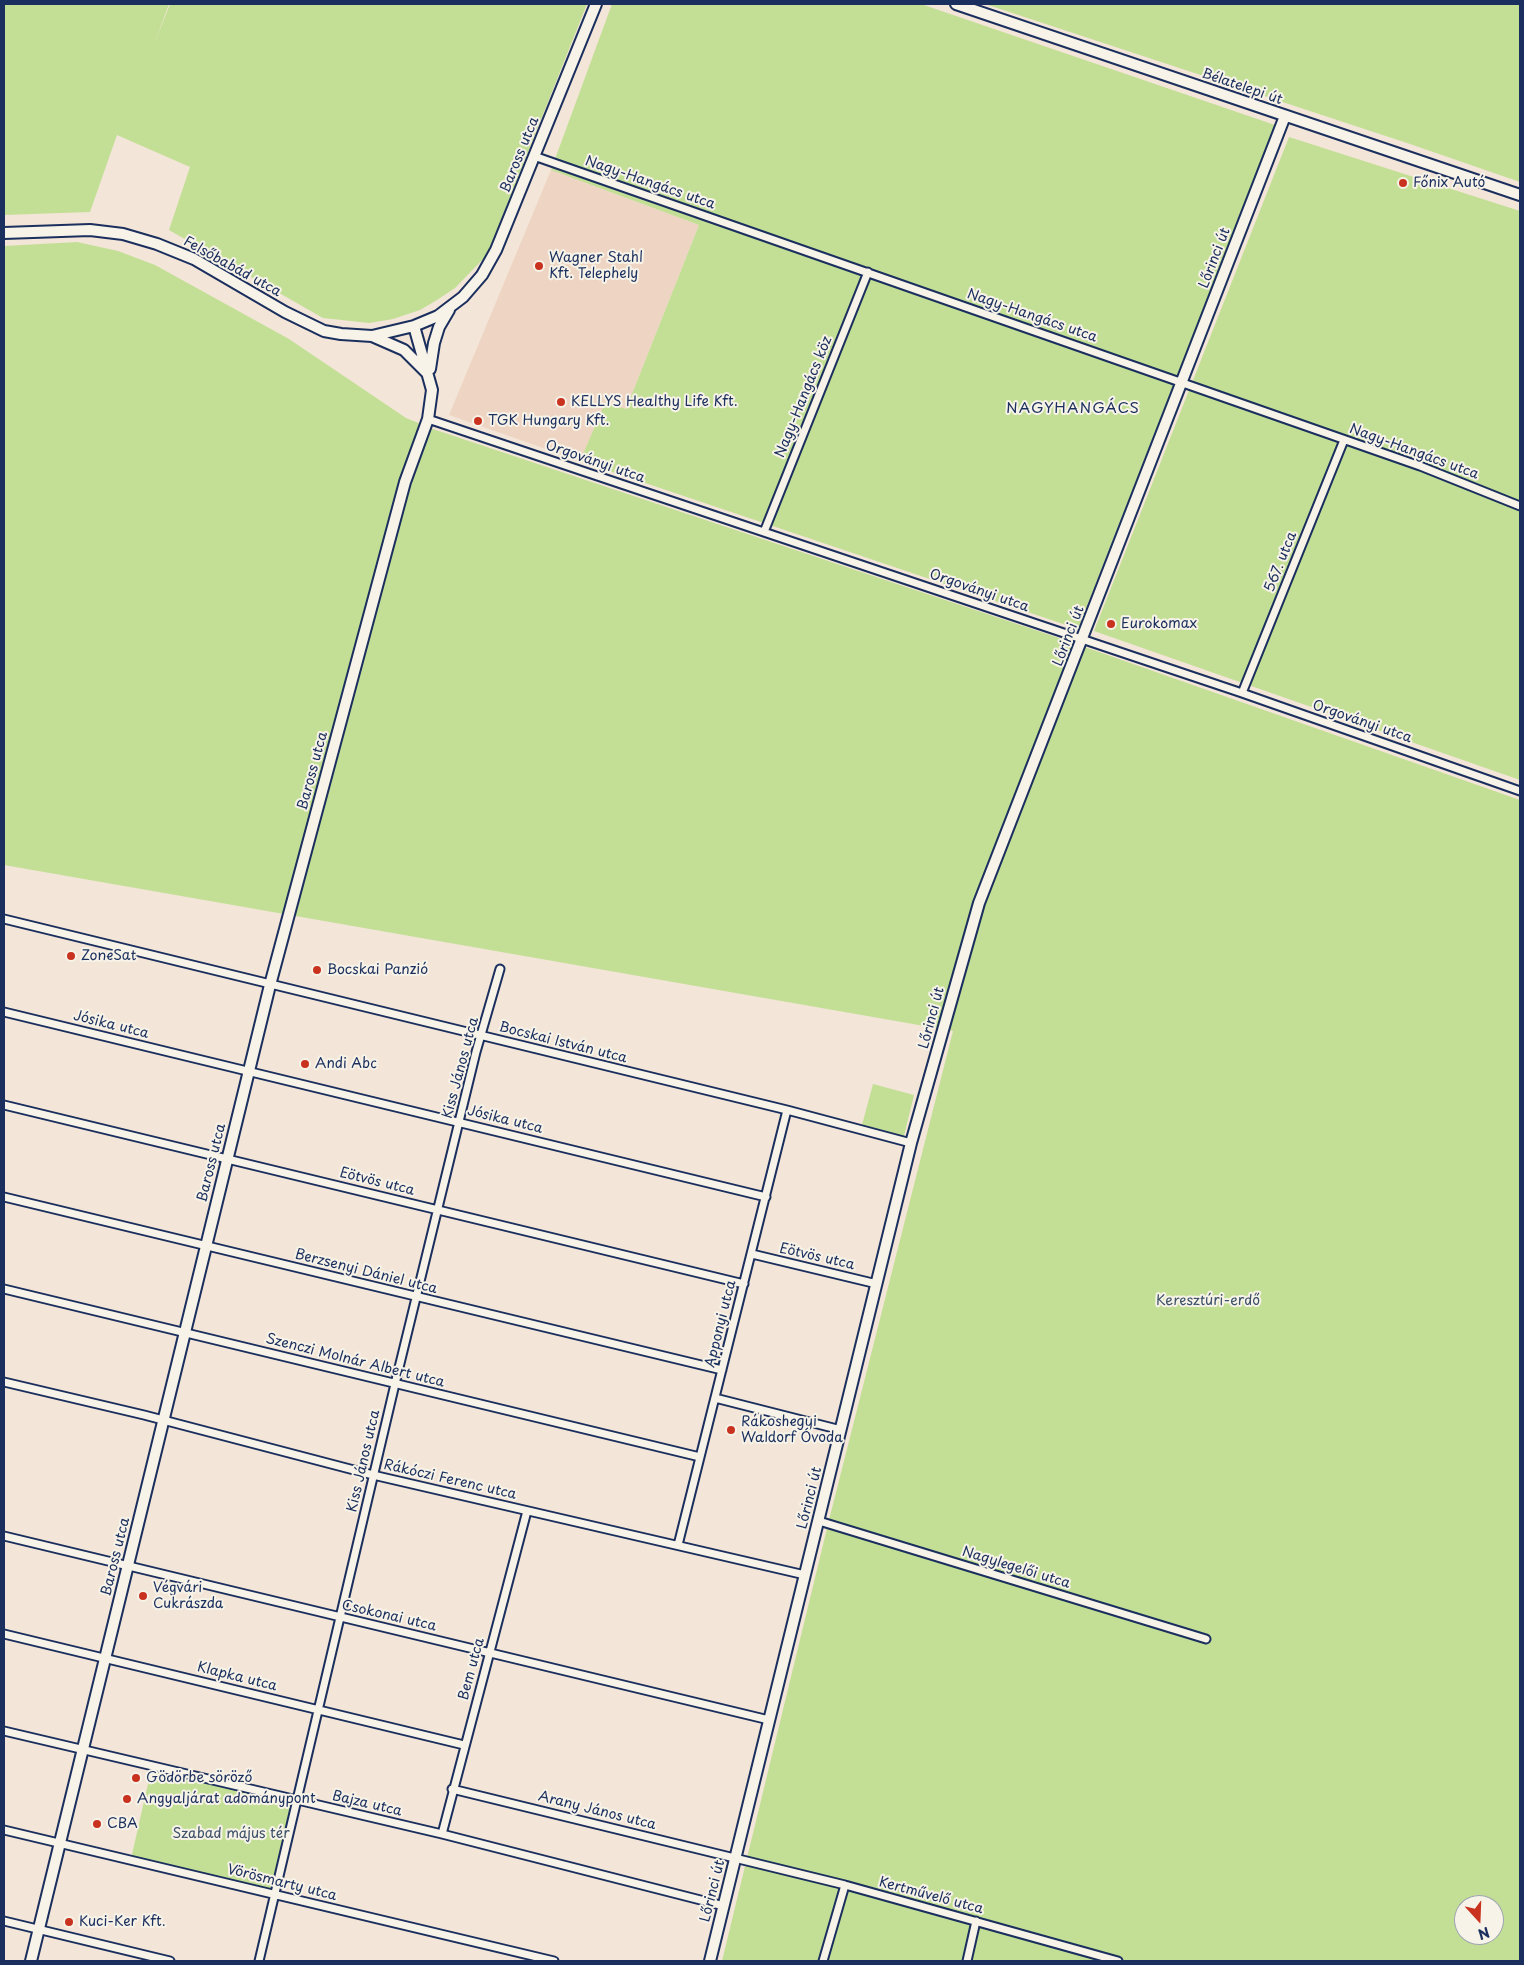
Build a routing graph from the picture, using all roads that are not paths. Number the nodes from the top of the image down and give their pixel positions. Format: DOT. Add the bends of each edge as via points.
graph roads {
  1 [pos="596,4"];
  2 [pos="956,4"];
  3 [pos="1285,116"];
  4 [pos="534,156"];
  5 [pos="1520,195"];
  6 [pos="4,233"];
  7 [pos="868,272"];
  8 [pos="453,305"];
  9 [pos="414,326"];
  10 [pos="372,336"];
  11 [pos="429,376"];
  12 [pos="1182,381"];
  13 [pos="428,418"];
  14 [pos="1344,440"];
  15 [pos="1520,506"];
  16 [pos="764,532"];
  17 [pos="1082,639"];
  18 [pos="1242,693"];
  19 [pos="1520,791"];
  20 [pos="4,919"];
  21 [pos="500,969"];
  22 [pos="270,985"];
  23 [pos="4,1012"];
  24 [pos="482,1036"];
  25 [pos="249,1071"];
  26 [pos="4,1104"];
  27 [pos="787,1110"];
  28 [pos="460,1122"];
  29 [pos="912,1143"];
  30 [pos="228,1158"];
  31 [pos="4,1197"];
  32 [pos="766,1197"];
  33 [pos="438,1210"];
  34 [pos="206,1246"];
  35 [pos="752,1254"];
  36 [pos="744,1284"];
  37 [pos="877,1284"];
  38 [pos="4,1289"];
  39 [pos="417,1297"];
  40 [pos="185,1333"];
  41 [pos="722,1370"];
  42 [pos="4,1382"];
  43 [pos="395,1384"];
  44 [pos="715,1398"];
  45 [pos="163,1420"];
  46 [pos="841,1430"];
  47 [pos="700,1457"];
  48 [pos="373,1475"];
  49 [pos="527,1511"];
  50 [pos="819,1521"];
  51 [pos="4,1536"];
  52 [pos="678,1545"];
  53 [pos="128,1566"];
  54 [pos="805,1575"];
  55 [pos="340,1618"];
  56 [pos="4,1634"];
  57 [pos="1206,1639"];
  58 [pos="490,1652"];
  59 [pos="105,1658"];
  60 [pos="318,1709"];
  61 [pos="769,1720"];
  62 [pos="4,1731"];
  63 [pos="464,1745"];
  64 [pos="84,1750"];
  65 [pos="452,1789"];
  66 [pos="297,1800"];
  67 [pos="4,1830"];
  68 [pos="442,1834"];
  69 [pos="59,1844"];
  70 [pos="736,1859"];
  71 [pos="845,1885"];
  72 [pos="273,1894"];
  73 [pos="724,1906"];
  74 [pos="4,1921"];
  75 [pos="976,1922"];
  76 [pos="38,1930"];
  77 [pos="30,1961"];
  78 [pos="170,1961"];
  79 [pos="259,1961"];
  80 [pos="554,1961"];
  81 [pos="710,1961"];
  82 [pos="823,1961"];
  83 [pos="967,1961"];
  84 [pos="1118,1961"];
  1 -- 4 [label="street, Baross utca"];
  2 -- 3 [label="street, Bélatelepi út"];
  3 -- 5 [label="street, Bélatelepi út"];
  3 -- 12 [label="street, Lőrinci út"];
  4 -- 7 [label="street, Nagy-Hangács utca"];
  4 -- 8 [label="street, Baross utca" via="496,250 474,286"];
  6 -- 10 [label="street, Felsőbabád utca" via="90,230 141,238 194,259 307,324 341,334"];
  7 -- 12 [label="street, Nagy-Hangács utca"];
  7 -- 16 [label="street, Nagy-Hangács köz"];
  8 -- 9 [label="street, Baross utca" via="438,316"];
  8 -- 11 [label="street, Baross utca" via="439,327"];
  9 -- 10 [label="street, Felsőbabád utca"];
  9 -- 11 [label="street, Baross utca"];
  10 -- 11 [label="street" via="404,350"];
  11 -- 13 [label="street, Baross utca" via="432,390"];
  12 -- 14 [label="street, Nagy-Hangács utca"];
  12 -- 17 [label="street, Lőrinci út"];
  13 -- 16 [label="street, Orgoványi utca"];
  13 -- 22 [label="street, Baross utca" via="405,482"];
  14 -- 15 [label="street, Nagy-Hangács utca"];
  14 -- 18 [label="street, 567. utca"];
  16 -- 17 [label="street, Orgoványi utca"];
  17 -- 18 [label="street, Orgoványi utca"];
  17 -- 29 [label="street, Lőrinci út" via="979,903"];
  18 -- 19 [label="street, Orgoványi utca"];
  20 -- 22 [label="street, Bocskai István utca"];
  21 -- 24 [label="street, Kiss János utca"];
  22 -- 24 [label="street, Bocskai István utca"];
  22 -- 25 [label="street, Baross utca"];
  23 -- 25 [label="street, Jósika utca"];
  24 -- 27 [label="street, Bocskai István utca"];
  24 -- 28 [label="street, Kiss János utca"];
  25 -- 28 [label="street, Jósika utca"];
  25 -- 30 [label="street, Baross utca"];
  26 -- 30 [label="street, Eötvös utca"];
  27 -- 29 [label="street, Bocskai István utca"];
  27 -- 32 [label="street, Apponyi utca"];
  28 -- 32 [label="street, Jósika utca"];
  28 -- 33 [label="street, Kiss János utca"];
  29 -- 37 [label="street, Lőrinci út"];
  30 -- 33 [label="street, Eötvös utca"];
  30 -- 34 [label="street, Baross utca"];
  31 -- 34 [label="street, Berzsenyi Dániel utca"];
  32 -- 35 [label="street, Apponyi utca"];
  33 -- 36 [label="street, Eötvös utca"];
  33 -- 39 [label="street, Kiss János utca"];
  34 -- 39 [label="street, Berzsenyi Dániel utca"];
  34 -- 40 [label="street, Baross utca"];
  35 -- 36 [label="street, Apponyi utca"];
  35 -- 37 [label="street, Eötvös utca"];
  36 -- 41 [label="street, Apponyi utca"];
  37 -- 46 [label="street, Lőrinci út"];
  38 -- 40 [label="street, Szenczi Molnár Albert utca"];
  39 -- 41 [label="street, Berzsenyi Dániel utca"];
  39 -- 43 [label="street, Kiss János utca"];
  40 -- 43 [label="street, Szenczi Molnár Albert utca"];
  40 -- 45 [label="street, Baross utca"];
  41 -- 44 [label="street, Apponyi utca"];
  42 -- 45 [label="street, Rákóczi Ferenc utca"];
  43 -- 47 [label="street, Szenczi Molnár Albert utca"];
  43 -- 48 [label="street, Kiss János utca"];
  44 -- 46 [label="street"];
  44 -- 47 [label="street, Apponyi utca"];
  45 -- 48 [label="street, Rákóczi Ferenc utca"];
  45 -- 53 [label="street, Baross utca"];
  46 -- 50 [label="street, Lőrinci út"];
  47 -- 52 [label="street, Apponyi utca"];
  48 -- 49 [label="street, Rákóczi Ferenc utca"];
  48 -- 55 [label="street, Kiss János utca"];
  49 -- 52 [label="street, Rákóczi Ferenc utca"];
  49 -- 58 [label="street, Bem utca"];
  50 -- 54 [label="street, Lőrinci út"];
  50 -- 57 [label="street, Nagylegelői utca"];
  51 -- 53 [label="street, Csokonai utca"];
  52 -- 54 [label="street, Rákóczi Ferenc utca"];
  53 -- 55 [label="street, Csokonai utca"];
  53 -- 59 [label="street, Baross utca"];
  54 -- 61 [label="street, Lőrinci út"];
  55 -- 58 [label="street, Csokonai utca"];
  55 -- 60 [label="street, Kiss János utca"];
  56 -- 59 [label="street, Klapka utca"];
  58 -- 61 [label="street, Csokonai utca"];
  58 -- 63 [label="street, Bem utca"];
  59 -- 60 [label="street, Klapka utca"];
  59 -- 64 [label="street, Baross utca"];
  60 -- 63 [label="street, Klapka utca"];
  60 -- 66 [label="street, Kiss János utca"];
  61 -- 70 [label="street, Lőrinci út"];
  62 -- 64 [label="street, Bajza utca"];
  63 -- 65 [label="street, Bem utca"];
  64 -- 66 [label="street, Bajza utca"];
  64 -- 69 [label="street, Baross utca"];
  65 -- 68 [label="street, Bem utca"];
  65 -- 70 [label="street, Arany János utca"];
  66 -- 68 [label="street, Bajza utca"];
  66 -- 72 [label="street, Kiss János utca"];
  67 -- 69 [label="street, Vörösmarty utca"];
  68 -- 73 [label="street, Bajza utca"];
  69 -- 72 [label="street, Vörösmarty utca"];
  69 -- 76 [label="street, Baross utca"];
  70 -- 71 [label="street, Kertművelő utca"];
  70 -- 73 [label="street, Lőrinci út"];
  71 -- 75 [label="street, Kertművelő utca"];
  71 -- 82 [label="street"];
  72 -- 79 [label="street, Kiss János utca"];
  72 -- 80 [label="street, Vörösmarty utca"];
  73 -- 81 [label="street, Lőrinci út"];
  74 -- 76 [label="street"];
  75 -- 83 [label="street"];
  75 -- 84 [label="street, Kertművelő utca"];
  76 -- 77 [label="street, Baross utca"];
  76 -- 78 [label="street"];
}
